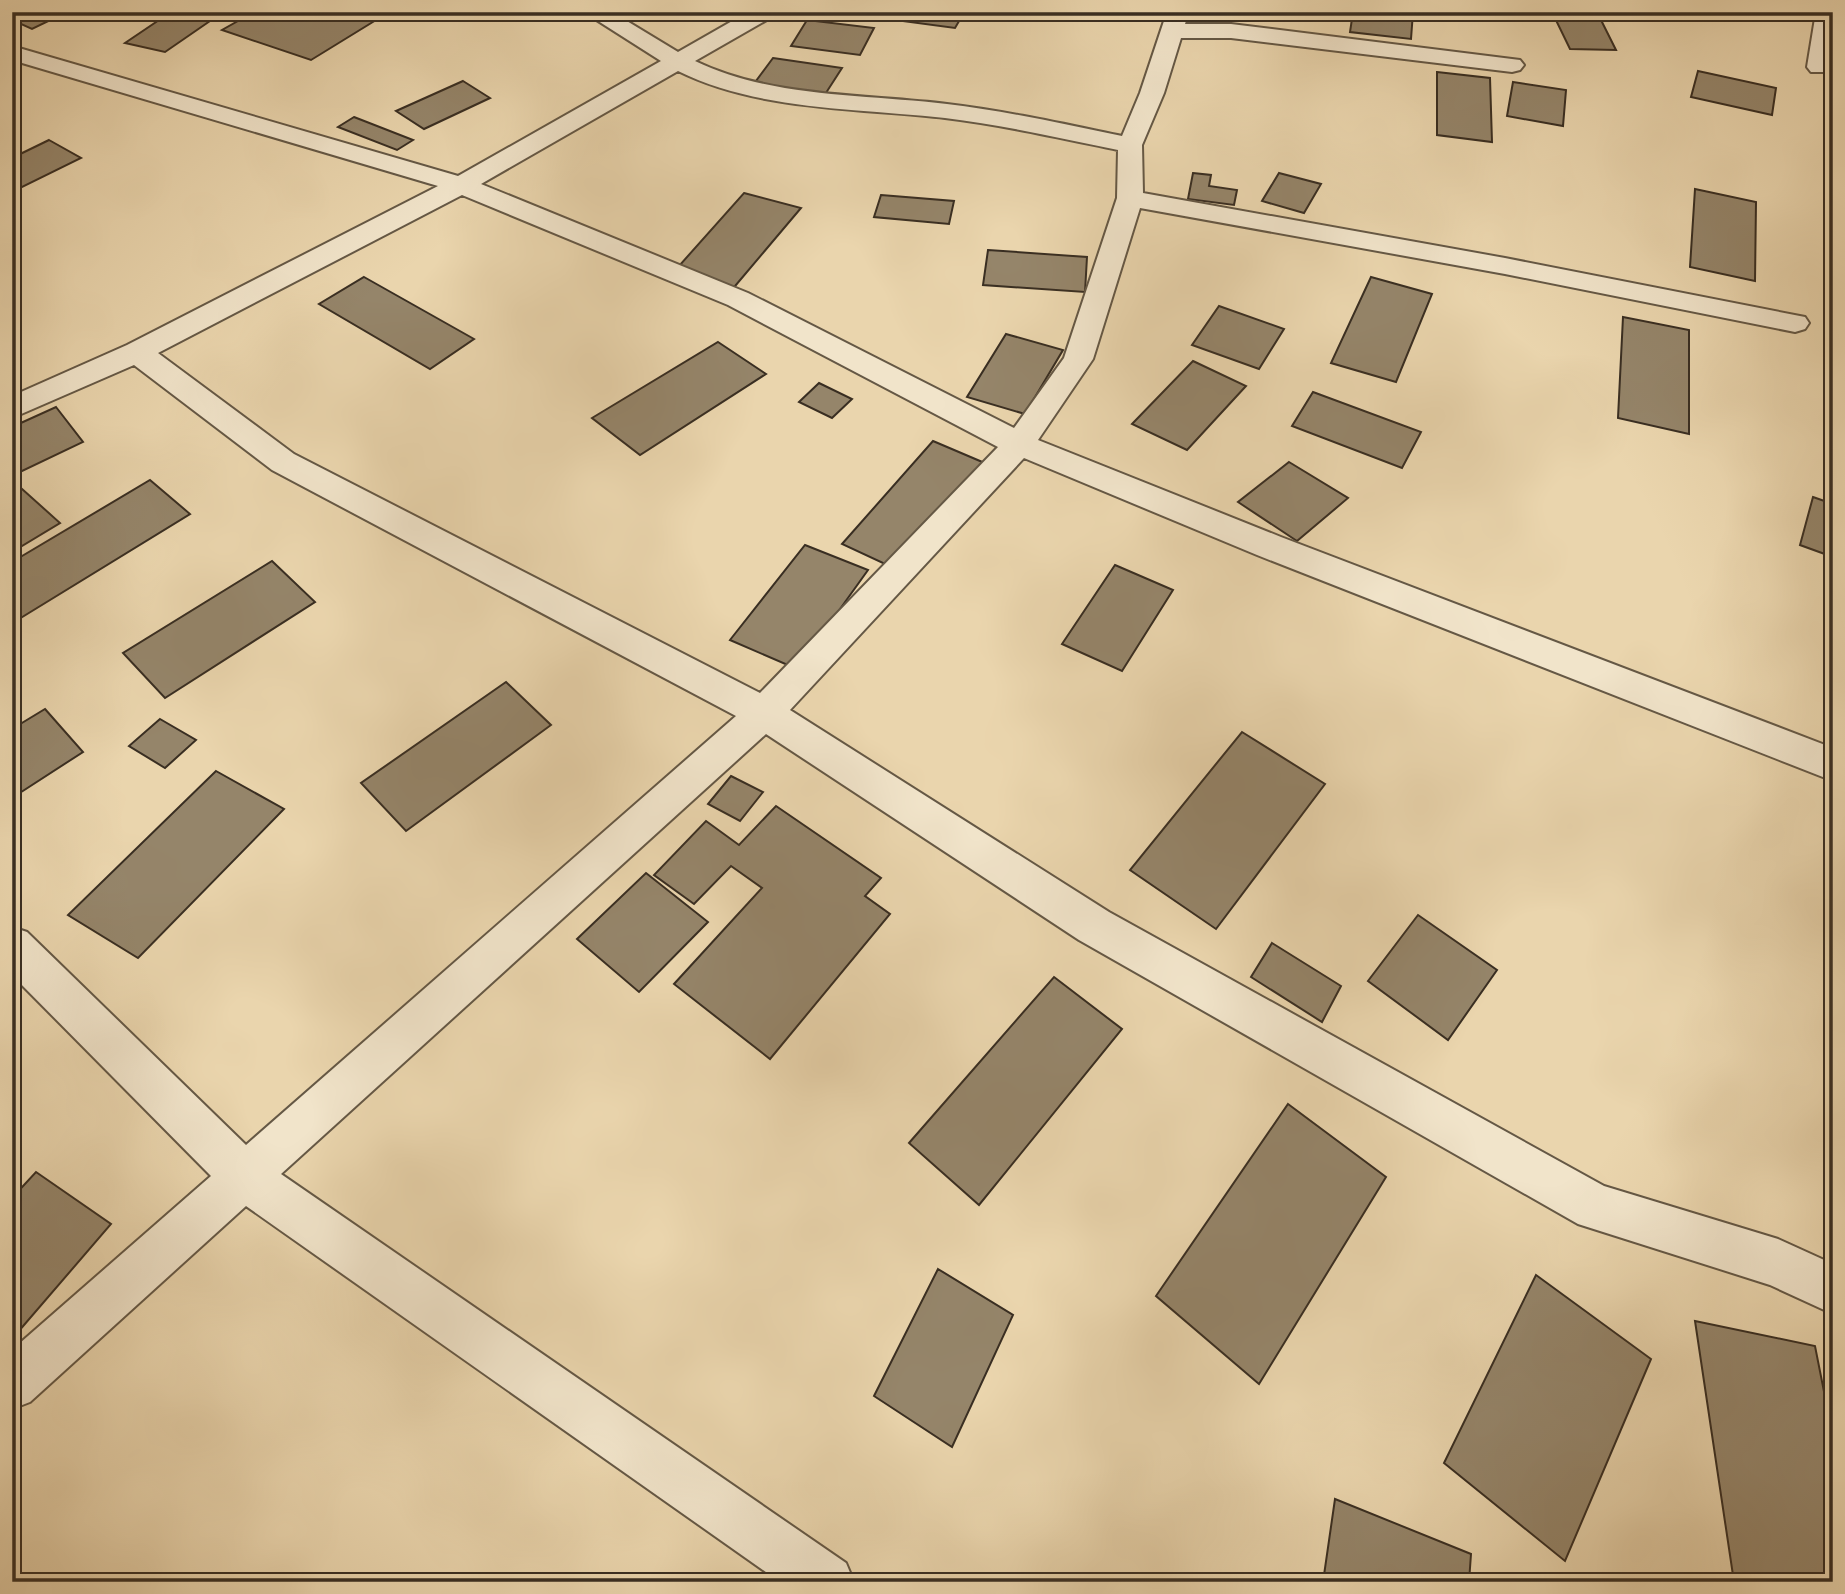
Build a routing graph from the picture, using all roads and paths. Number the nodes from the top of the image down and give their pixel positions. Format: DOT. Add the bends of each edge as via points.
graph roads {
  1 [pos="596,12"];
  2 [pos="764,12"];
  3 [pos="1828,12"];
  4 [pos="1175,22"];
  5 [pos="12,53"];
  6 [pos="677,62"];
  7 [pos="1512,65"];
  8 [pos="1819,67"];
  9 [pos="1130,145"];
  10 [pos="461,185"];
  11 [pos="1130,198"];
  12 [pos="1795,323"];
  13 [pos="137,352"];
  14 [pos="12,408"];
  15 [pos="1019,444"];
  16 [pos="764,712"];
  17 [pos="1833,765"];
  18 [pos="12,946"];
  19 [pos="245,1177"];
  20 [pos="1833,1290"];
  21 [pos="12,1384"];
  22 [pos="827,1582"];
  1 -- 6 [label="street"];
  2 -- 6 [label="street"];
  3 -- 8 [label="street"];
  4 -- 7 [label="street"];
  4 -- 9 [label="street"];
  5 -- 10 [label="street"];
  6 -- 9 [label="street" via="766,90 951,111"];
  6 -- 10 [label="street"];
  9 -- 11 [label="street"];
  10 -- 13 [label="street"];
  10 -- 15 [label="street" via="737,299"];
  11 -- 12 [label="street"];
  11 -- 15 [label="street" via="1078,359"];
  13 -- 14 [label="street"];
  13 -- 16 [label="street" via="283,462"];
  15 -- 16 [label="street"];
  15 -- 17 [label="street"];
  16 -- 19 [label="street"];
  16 -- 20 [label="street" via="1094,926 1595,1207 1778,1262"];
  18 -- 19 [label="street"];
  19 -- 21 [label="street"];
  19 -- 22 [label="street"];
}
